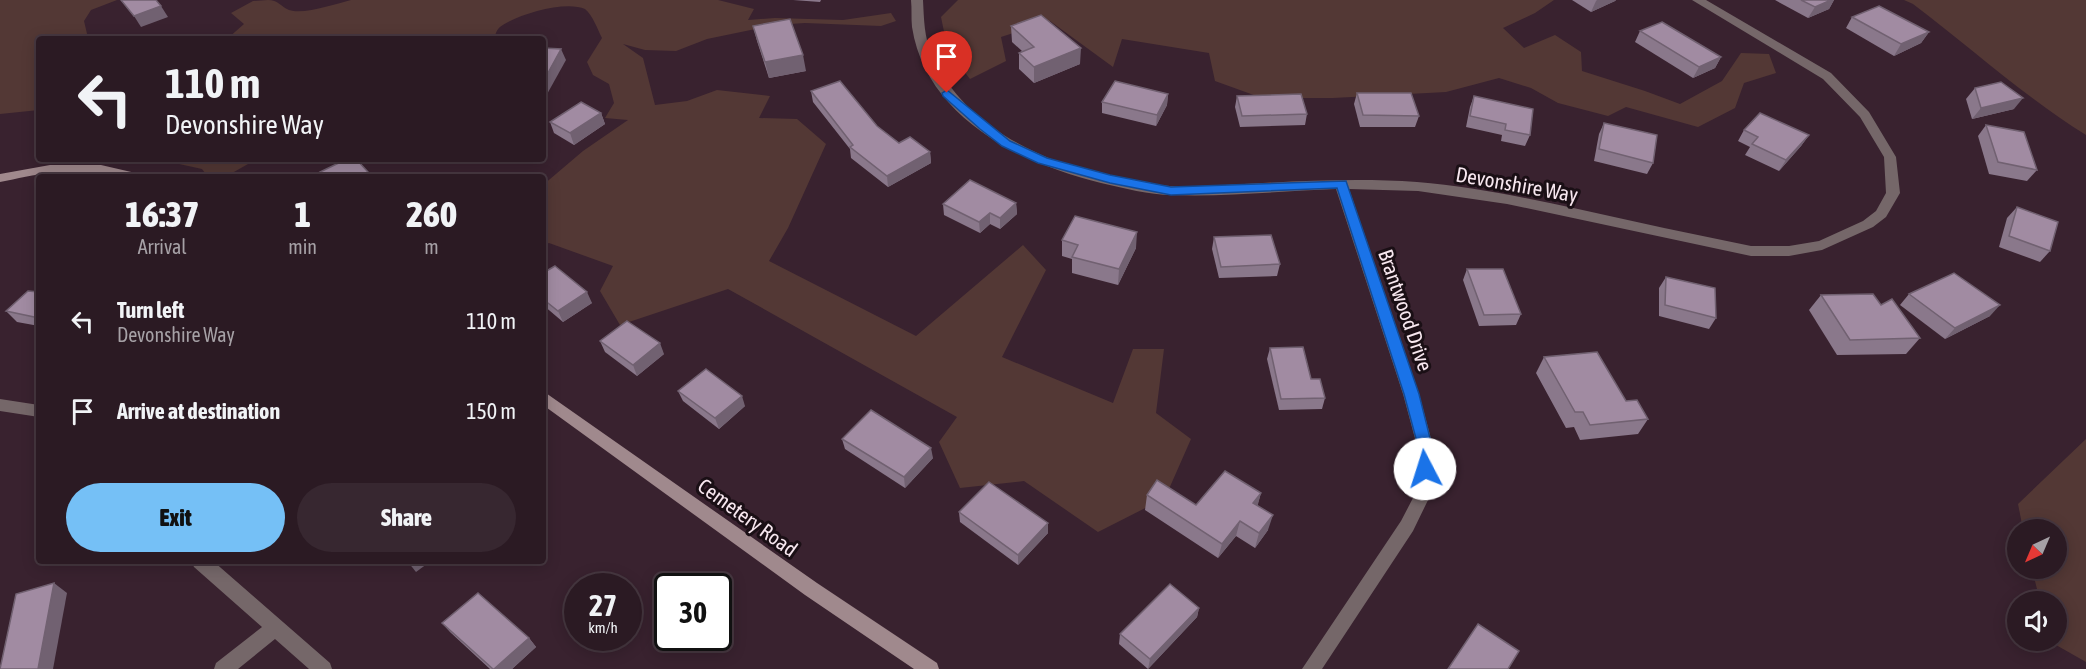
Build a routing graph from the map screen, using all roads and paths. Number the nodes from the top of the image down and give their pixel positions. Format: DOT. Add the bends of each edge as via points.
graph roads {
  1 [pos="917,0"];
  2 [pos="1698,0"];
  3 [pos="120,174"];
  4 [pos="0,178"];
  5 [pos="1341,184"];
  6 [pos="546,399"];
  7 [pos="0,405"];
  8 [pos="36,411"];
  9 [pos="203,564"];
  10 [pos="275,628"];
  11 [pos="223,669"];
  12 [pos="323,669"];
  13 [pos="930,669"];
  14 [pos="1311,669"];
  1 -- 5 [label="street, Devonshire Way" via="915,22 926,58 947,93 1006,143 1042,160 1171,191"];
  2 -- 5 [label="street, Devonshire Way" via="1827,76 1865,114 1890,157 1893,193 1881,214 1822,245 1789,251 1751,251 1508,199 1418,187"];
  3 -- 4 [label="street" via="50,169"];
  5 -- 14 [label="street, Brantwood Drive" via="1412,394 1425,446 1425,469 1421,498 1407,526"];
  6 -- 13 [label="street, Cemetery Road"];
  7 -- 8 [label="street"];
  9 -- 10 [label="street"];
  10 -- 11 [label="street"];
  10 -- 12 [label="street"];
}
